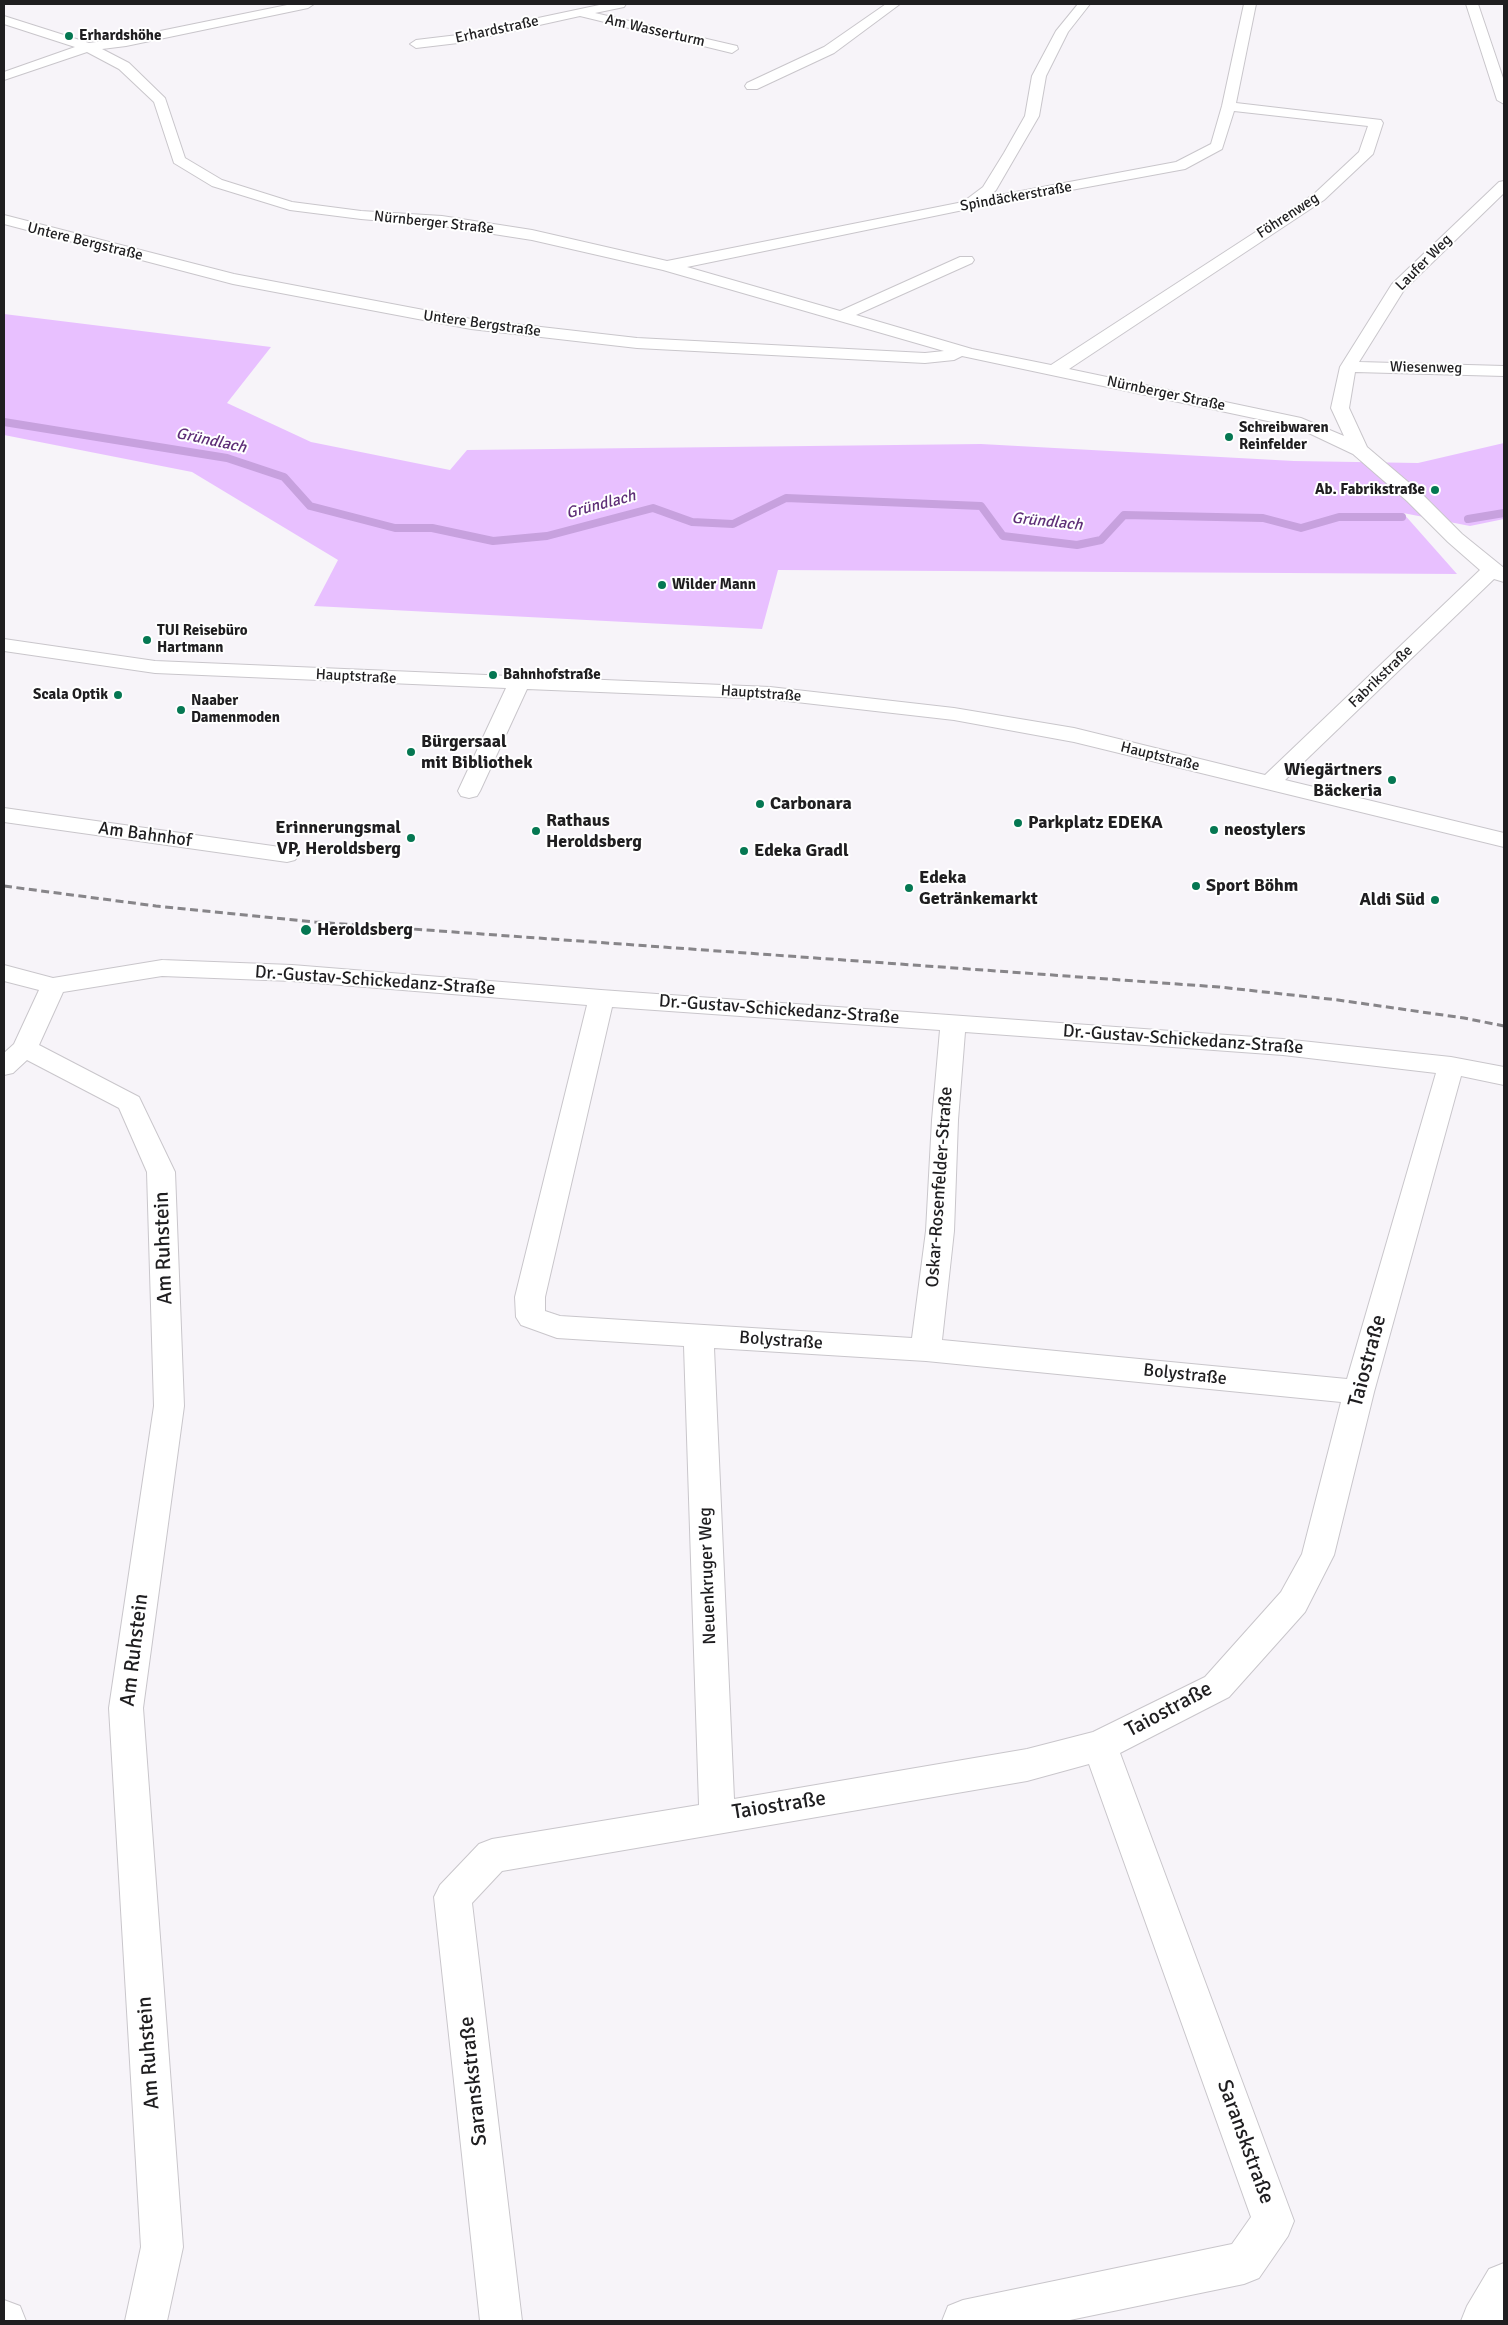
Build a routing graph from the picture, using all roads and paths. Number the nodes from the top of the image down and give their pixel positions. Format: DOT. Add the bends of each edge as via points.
graph roads {
  1 [pos="308,4"];
  2 [pos="620,4"];
  3 [pos="894,4"];
  4 [pos="1084,4"];
  5 [pos="1250,4"];
  6 [pos="1472,4"];
  7 [pos="555,6"];
  8 [pos="579,13"];
  9 [pos="4,20"];
  10 [pos="416,44"];
  11 [pos="88,48"];
  12 [pos="732,49"];
  13 [pos="4,76"];
  14 [pos="752,86"];
  15 [pos="1504,100"];
  16 [pos="1229,106"];
  17 [pos="1504,185"];
  18 [pos="968,205"];
  19 [pos="4,220"];
  20 [pos="966,260"];
  21 [pos="667,266"];
  22 [pos="841,316"];
  23 [pos="969,353"];
  24 [pos="1348,367"];
  25 [pos="1054,370"];
  26 [pos="1504,371"];
  27 [pos="1340,408"];
  28 [pos="1301,423"];
  29 [pos="1360,450"];
  30 [pos="1498,573"];
  31 [pos="4,645"];
  32 [pos="519,684"];
  33 [pos="1269,784"];
  34 [pos="469,791"];
  35 [pos="4,814"];
  36 [pos="1504,840"];
  37 [pos="287,855"];
  38 [pos="4,973"];
  39 [pos="53,986"];
  40 [pos="601,998"];
  41 [pos="953,1023"];
  42 [pos="14,1058"];
  43 [pos="1451,1066"];
  44 [pos="1504,1076"];
  45 [pos="699,1335"];
  46 [pos="926,1350"];
  47 [pos="1359,1392"];
  48 [pos="1100,1746"];
  49 [pos="717,1816"];
  50 [pos="492,1856"];
  51 [pos="1504,2284"];
  52 [pos="146,2321"];
  53 [pos="500,2321"];
  54 [pos="963,2321"];
  55 [pos="1482,2321"];
  1 -- 11 [label="street"];
  2 -- 8 [label="street, Am Wasserturm"];
  3 -- 14 [label="street" via="829,50"];
  4 -- 18 [label="street" via="1058,38 1040,76 1032,116 1011,154 989,190"];
  5 -- 16 [label="street, Spindäckerstraße"];
  6 -- 15 [label="street"];
  7 -- 8 [label="street, Am Wasserturm"];
  8 -- 10 [label="street, Erhardstraße" via="458,39"];
  8 -- 12 [label="street, Am Wasserturm"];
  9 -- 11 [label="street, Nürnberger Straße"];
  11 -- 13 [label="street"];
  11 -- 21 [label="street, Nürnberger Straße" via="124,66 160,101 179,160 217,183 290,206 442,221 532,235"];
  16 -- 18 [label="street, Spindäckerstraße" via="1218,146 1180,166"];
  16 -- 25 [label="street, Föhrenweg" via="1376,123 1366,154 1319,197"];
  17 -- 24 [label="street, Laufer Weg" via="1398,287"];
  18 -- 21 [label="street, Spindäckerstraße"];
  19 -- 23 [label="street, Untere Bergstraße" via="233,279 471,324 636,343 739,349 925,358"];
  20 -- 22 [label="street"];
  21 -- 22 [label="street, Nürnberger Straße"];
  22 -- 23 [label="street, Nürnberger Straße"];
  23 -- 25 [label="street, Nürnberger Straße"];
  24 -- 26 [label="street, Wiesenweg"];
  24 -- 27 [label="street, Laufer Weg"];
  25 -- 28 [label="street, Nürnberger Straße"];
  27 -- 28 [label="street"];
  27 -- 29 [label="street"];
  28 -- 29 [label="street, Nürnberger Straße"];
  29 -- 30 [label="street, Nürnberger Straße"];
  30 -- 33 [label="street, Fabrikstraße"];
  31 -- 32 [label="street, Hauptstraße" via="155,667"];
  32 -- 33 [label="street, Hauptstraße" via="770,693 954,714 1074,735"];
  32 -- 34 [label="street"];
  33 -- 36 [label="street, Hauptstraße"];
  35 -- 37 [label="street, Am Bahnhof"];
  38 -- 39 [label="street"];
  39 -- 40 [label="street, Dr.-Gustav-Schickedanz-Straße" via="162,968 292,973"];
  39 -- 42 [label="street"];
  40 -- 41 [label="street, Dr.-Gustav-Schickedanz-Straße"];
  40 -- 45 [label="street, Bolystraße" via="530,1297 531,1317 557,1327"];
  41 -- 43 [label="street, Dr.-Gustav-Schickedanz-Straße" via="1284,1046"];
  41 -- 46 [label="street, Oskar-Rosenfelder-Straße" via="944,1120 940,1231"];
  42 -- 52 [label="street, Am Ruhstein" via="130,1102 161,1172 169,1406 126,1708 162,2247"];
  43 -- 44 [label="street, Dr.-Gustav-Schickedanz-Straße"];
  43 -- 47 [label="street, Taiostraße"];
  45 -- 46 [label="street, Bolystraße"];
  45 -- 49 [label="street, Neuenkruger Weg"];
  46 -- 47 [label="street, Bolystraße"];
  47 -- 48 [label="street, Taiostraße" via="1318,1555 1293,1602 1217,1687"];
  48 -- 49 [label="street, Taiostraße" via="1027,1765"];
  48 -- 54 [label="street, Saranskstraße" via="1273,2221 1244,2263"];
  49 -- 50 [label="street, Taiostraße"];
  50 -- 53 [label="street, Saranskstraße" via="453,1897"];
  51 -- 55 [label="street"];
}
